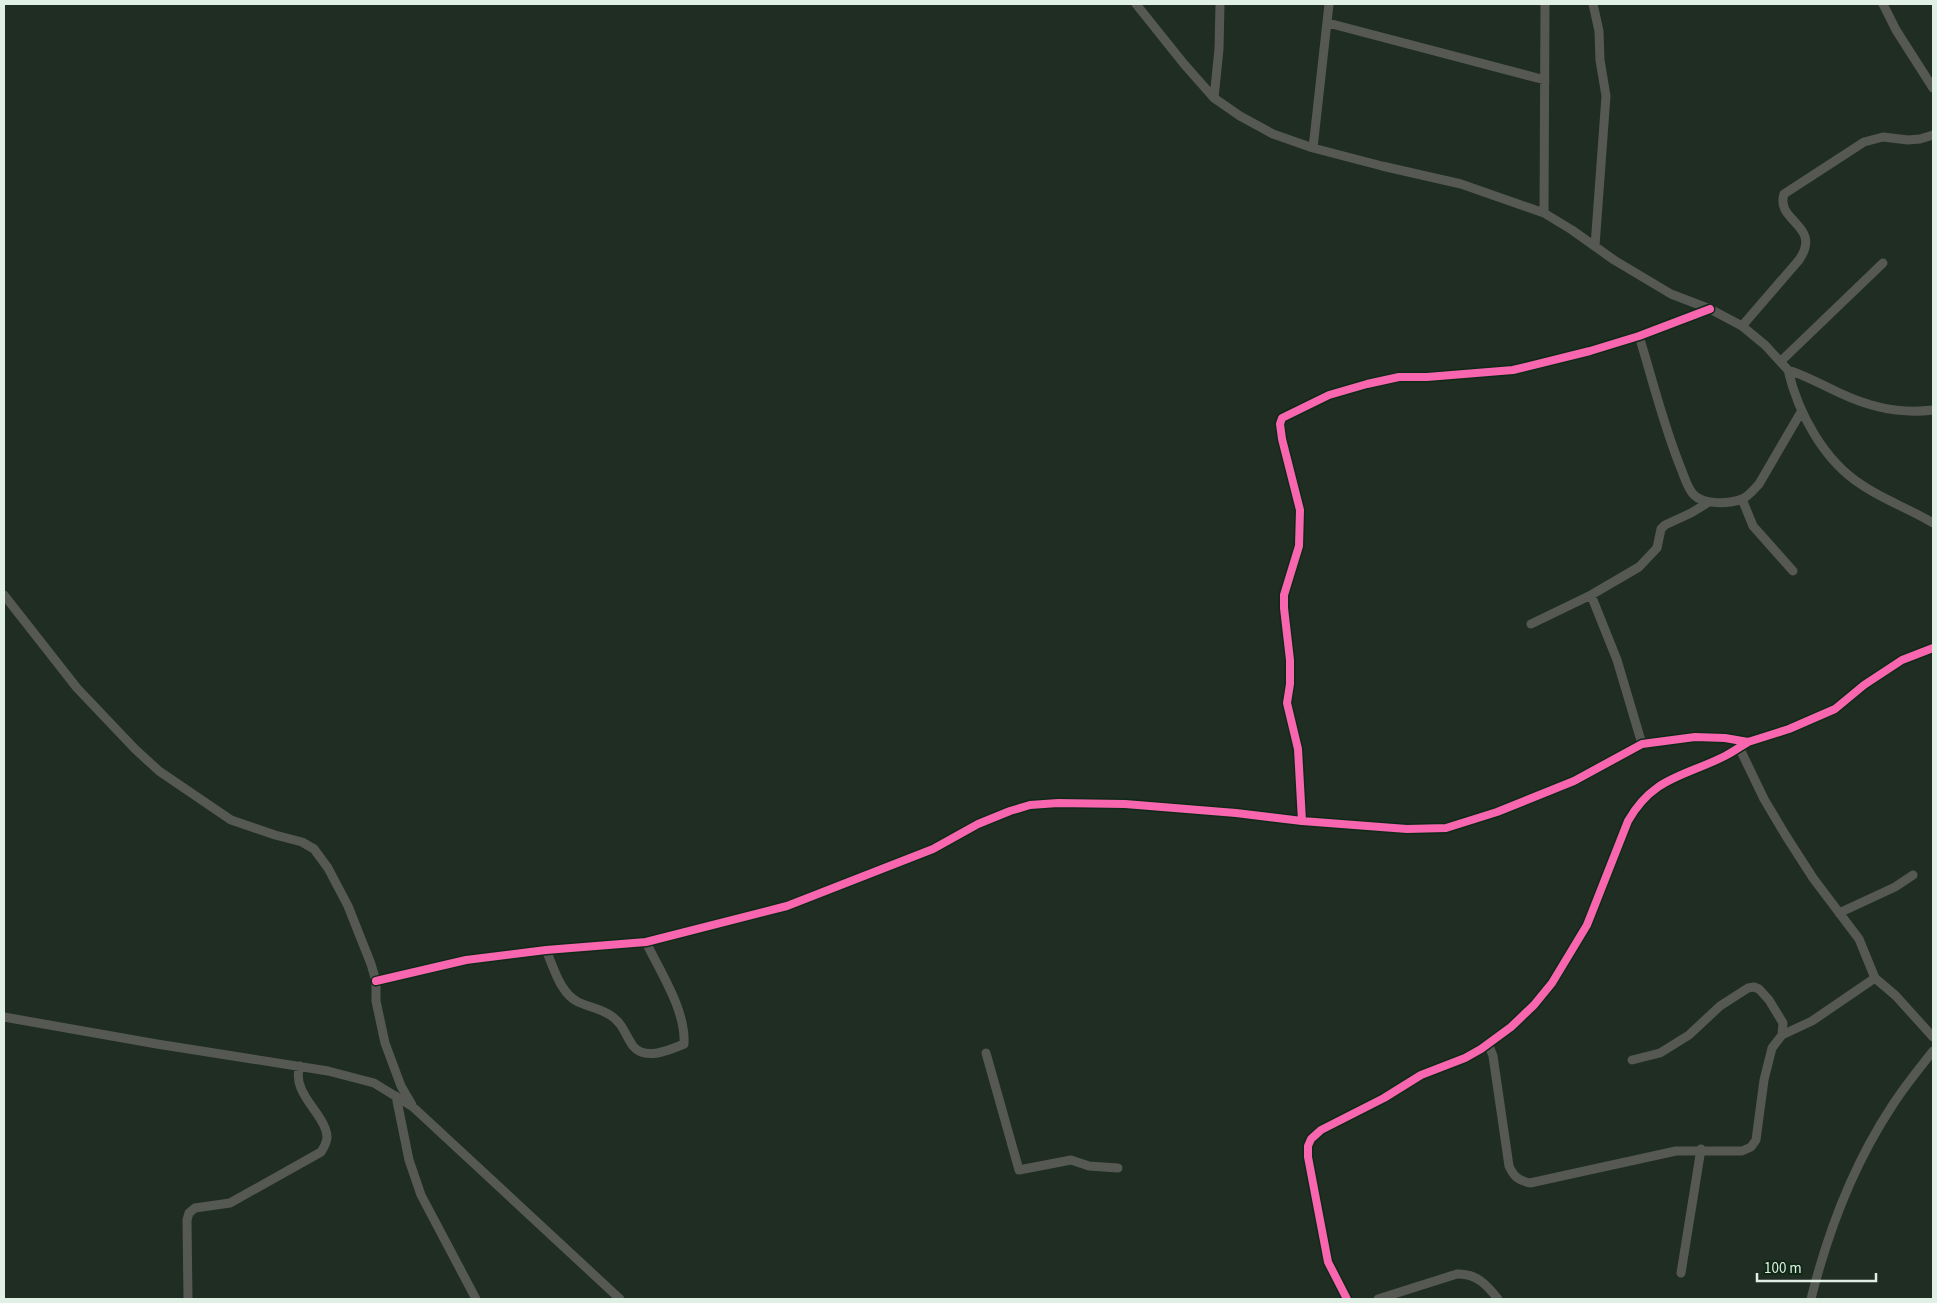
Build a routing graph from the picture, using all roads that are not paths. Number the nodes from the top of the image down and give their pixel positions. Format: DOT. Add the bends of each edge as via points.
graph roads {
  1 [pos="1136,4"];
  2 [pos="1220,4"];
  3 [pos="1330,4"];
  4 [pos="1545,4"];
  5 [pos="1593,4"];
  6 [pos="1883,4"];
  7 [pos="1328,23"];
  8 [pos="1545,80"];
  9 [pos="1933,88"];
  10 [pos="1214,98"];
  11 [pos="1933,135"];
  12 [pos="1313,148"];
  13 [pos="1544,213"];
  14 [pos="1595,246"];
  15 [pos="1883,263"];
  16 [pos="1710,310"];
  17 [pos="1742,326"];
  18 [pos="1639,336"];
  19 [pos="1781,361"];
  20 [pos="1788,370"];
  21 [pos="1933,410"];
  22 [pos="1801,412"];
  23 [pos="1742,499"];
  24 [pos="1709,502"];
  25 [pos="1933,523"];
  26 [pos="1793,571"];
  27 [pos="4,595"];
  28 [pos="1590,595"];
  29 [pos="1531,624"];
  30 [pos="1933,648"];
  31 [pos="1748,742"];
  32 [pos="1642,744"];
  33 [pos="1739,747"];
  34 [pos="1302,821"];
  35 [pos="1913,875"];
  36 [pos="1839,913"];
  37 [pos="646,942"];
  38 [pos="546,950"];
  39 [pos="1875,978"];
  40 [pos="376,981"];
  41 [pos="4,1016"];
  42 [pos="1782,1035"];
  43 [pos="1933,1037"];
  44 [pos="1488,1043"];
  45 [pos="1933,1051"];
  46 [pos="986,1053"];
  47 [pos="1632,1060"];
  48 [pos="300,1066"];
  49 [pos="396,1096"];
  50 [pos="413,1107"];
  51 [pos="1702,1149"];
  52 [pos="1118,1168"];
  53 [pos="1682,1273"];
  54 [pos="188,1299"];
  55 [pos="476,1299"];
  56 [pos="620,1299"];
  57 [pos="1347,1299"];
  58 [pos="1378,1299"];
  59 [pos="1498,1299"];
  60 [pos="1811,1299"];
  1 -- 10 [label="street"];
  2 -- 10 [label="street"];
  3 -- 7 [label="street"];
  4 -- 8 [label="street"];
  5 -- 14 [label="street" via="1606,96"];
  6 -- 9 [label="street"];
  7 -- 8 [label="street"];
  7 -- 12 [label="street"];
  8 -- 13 [label="street"];
  10 -- 12 [label="street" via="1273,134"];
  11 -- 17 [label="street" via="1908,140 1874,138 1784,194 1785,209 1805,236 1806,248"];
  12 -- 13 [label="street" via="1461,184"];
  13 -- 14 [label="street"];
  14 -- 16 [label="street" via="1672,294"];
  15 -- 19 [label="street"];
  16 -- 17 [label="street"];
  16 -- 18 [label="street"];
  17 -- 19 [label="street"];
  18 -- 24 [label="street" via="1690,489 1694,495"];
  18 -- 34 [label="street" via="1513,370 1428,378 1399,377 1367,384 1329,396 1282,418 1282,438 1300,510 1299,546 1284,595 1284,608 1290,660 1286,703 1298,749"];
  19 -- 20 [label="street"];
  20 -- 21 [label="street" via="1876,406 1896,410"];
  20 -- 22 [label="street"];
  22 -- 23 [label="street" via="1759,484"];
  22 -- 25 [label="street" via="1850,477"];
  23 -- 24 [label="street"];
  23 -- 26 [label="street" via="1753,526"];
  24 -- 28 [label="street" via="1665,525 1656,548 1645,561"];
  27 -- 40 [label="street" via="77,688 159,771 231,820 302,842 314,849 348,906"];
  28 -- 29 [label="street"];
  28 -- 32 [label="street" via="1617,660"];
  30 -- 31 [label="street" via="1902,660 1828,713 1789,730"];
  31 -- 32 [label="street" via="1695,737"];
  31 -- 33 [label="street"];
  32 -- 34 [label="street" via="1574,781 1446,828 1407,829"];
  33 -- 36 [label="street" via="1786,836"];
  33 -- 44 [label="street" via="1658,785 1637,805 1587,925 1552,983 1534,1005"];
  34 -- 37 [label="street" via="1126,804 1030,806 978,824 933,849 787,906"];
  35 -- 36 [label="street"];
  36 -- 39 [label="street" via="1859,939"];
  37 -- 38 [label="street"];
  37 -- 38 [label="street" via="683,1022 684,1034 684,1044 649,1054 634,1047 611,1015 570,995 561,985"];
  38 -- 40 [label="street" via="466,960"];
  39 -- 42 [label="street" via="1812,1021"];
  39 -- 43 [label="street"];
  40 -- 50 [label="street" via="376,1001 385,1043 401,1086"];
  41 -- 48 [label="street"];
  42 -- 47 [label="street" via="1783,1023 1769,1000 1760,989 1748,988 1720,1006 1689,1035 1660,1053"];
  42 -- 51 [label="street" via="1772,1048 1756,1140 1752,1147 1742,1151"];
  44 -- 51 [label="street" via="1493,1056 1509,1166 1520,1181 1530,1183 1653,1155"];
  44 -- 57 [label="street" via="1465,1058 1421,1075 1321,1130 1311,1139 1308,1157 1328,1262"];
  45 -- 60 [label="street" via="1892,1105 1868,1146 1843,1198 1820,1261"];
  46 -- 52 [label="street" via="1019,1170 1071,1160 1089,1166"];
  48 -- 49 [label="street" via="374,1083"];
  48 -- 54 [label="street" via="297,1074 299,1086 325,1130 325,1145 321,1152 230,1203 195,1208 190,1213 187,1220"];
  49 -- 50 [label="street"];
  49 -- 55 [label="street" via="408,1160 421,1195"];
  50 -- 56 [label="street"];
  51 -- 53 [label="street"];
  58 -- 59 [label="street" via="1457,1274 1478,1278"];
}
